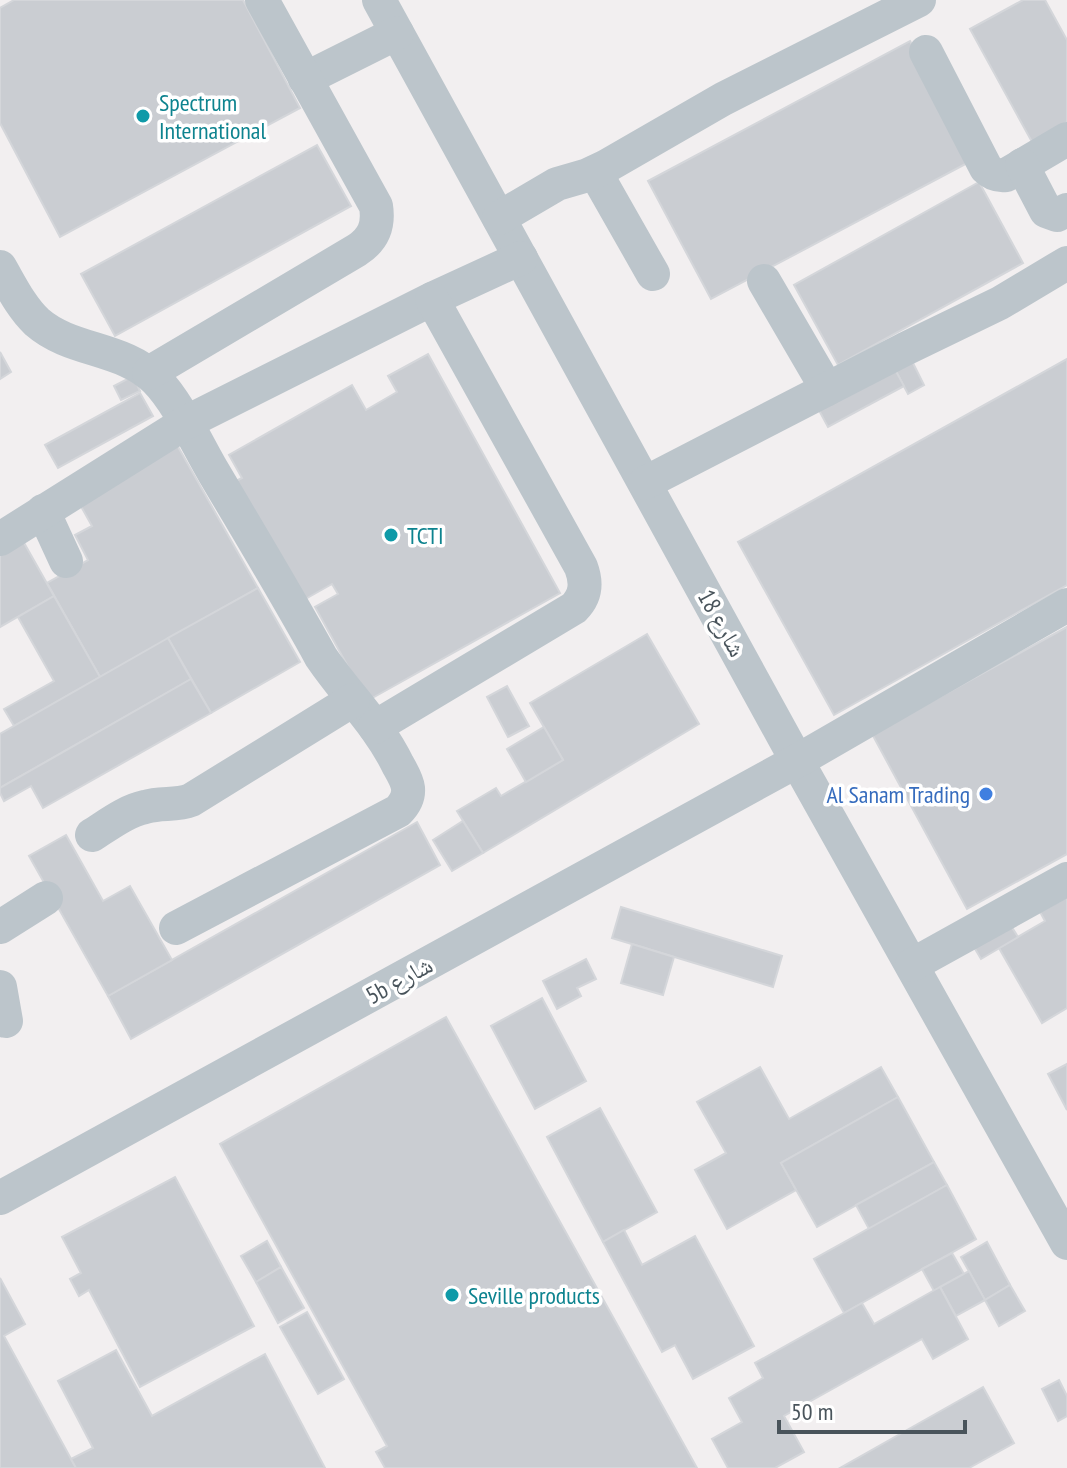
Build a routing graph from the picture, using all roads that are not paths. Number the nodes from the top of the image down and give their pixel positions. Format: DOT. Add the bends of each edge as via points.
graph roads {
  1 [pos="262,0"];
  2 [pos="379,0"];
  3 [pos="919,0"];
  4 [pos="397,33"];
  5 [pos="926,52"];
  6 [pos="305,79"];
  7 [pos="1067,139"];
  8 [pos="1022,165"];
  9 [pos="595,172"];
  10 [pos="1067,210"];
  11 [pos="499,218"];
  12 [pos="521,258"];
  13 [pos="1067,263"];
  14 [pos="0,267"];
  15 [pos="653,274"];
  16 [pos="764,281"];
  17 [pos="432,299"];
  18 [pos="149,373"];
  19 [pos="827,389"];
  20 [pos="185,423"];
  21 [pos="645,483"];
  22 [pos="43,511"];
  23 [pos="0,539"];
  24 [pos="66,561"];
  25 [pos="1067,605"];
  26 [pos="353,700"];
  27 [pos="375,727"];
  28 [pos="797,761"];
  29 [pos="92,835"];
  30 [pos="1067,879"];
  31 [pos="46,898"];
  32 [pos="0,927"];
  33 [pos="176,928"];
  34 [pos="912,965"];
  35 [pos="0,987"];
  36 [pos="6,1021"];
  37 [pos="0,1198"];
  38 [pos="1067,1243"];
  1 -- 6 [label="street"];
  2 -- 4 [label="street, شارع 18"];
  3 -- 9 [label="street" via="723,99"];
  4 -- 6 [label="street"];
  4 -- 11 [label="street, شارع 18"];
  5 -- 8 [label="street" via="986,168 1000,176"];
  6 -- 18 [label="street" via="376,206 373,235 357,250"];
  7 -- 8 [label="street"];
  8 -- 10 [label="street" via="1046,211 1057,215"];
  9 -- 11 [label="street" via="557,184"];
  9 -- 15 [label="street"];
  11 -- 12 [label="street, شارع 18"];
  12 -- 17 [label="street"];
  12 -- 21 [label="street, شارع 18"];
  13 -- 19 [label="street" via="1000,303"];
  14 -- 18 [label="street" via="38,323"];
  16 -- 19 [label="street"];
  17 -- 20 [label="street"];
  17 -- 27 [label="street" via="581,567 586,585 574,608"];
  18 -- 20 [label="street"];
  19 -- 21 [label="street"];
  20 -- 22 [label="street"];
  20 -- 26 [label="street" via="321,657"];
  21 -- 28 [label="street, شارع 18"];
  22 -- 23 [label="street"];
  22 -- 24 [label="street"];
  25 -- 28 [label="street, 5b شارع"];
  26 -- 27 [label="street"];
  26 -- 29 [label="street" via="191,800 140,808"];
  27 -- 33 [label="street" via="408,787 398,811"];
  28 -- 34 [label="street, شارع 18"];
  28 -- 37 [label="street, 5b شارع"];
  30 -- 34 [label="street"];
  31 -- 32 [label="street"];
  34 -- 38 [label="street, شارع 18"];
  35 -- 36 [label="street"];
}
